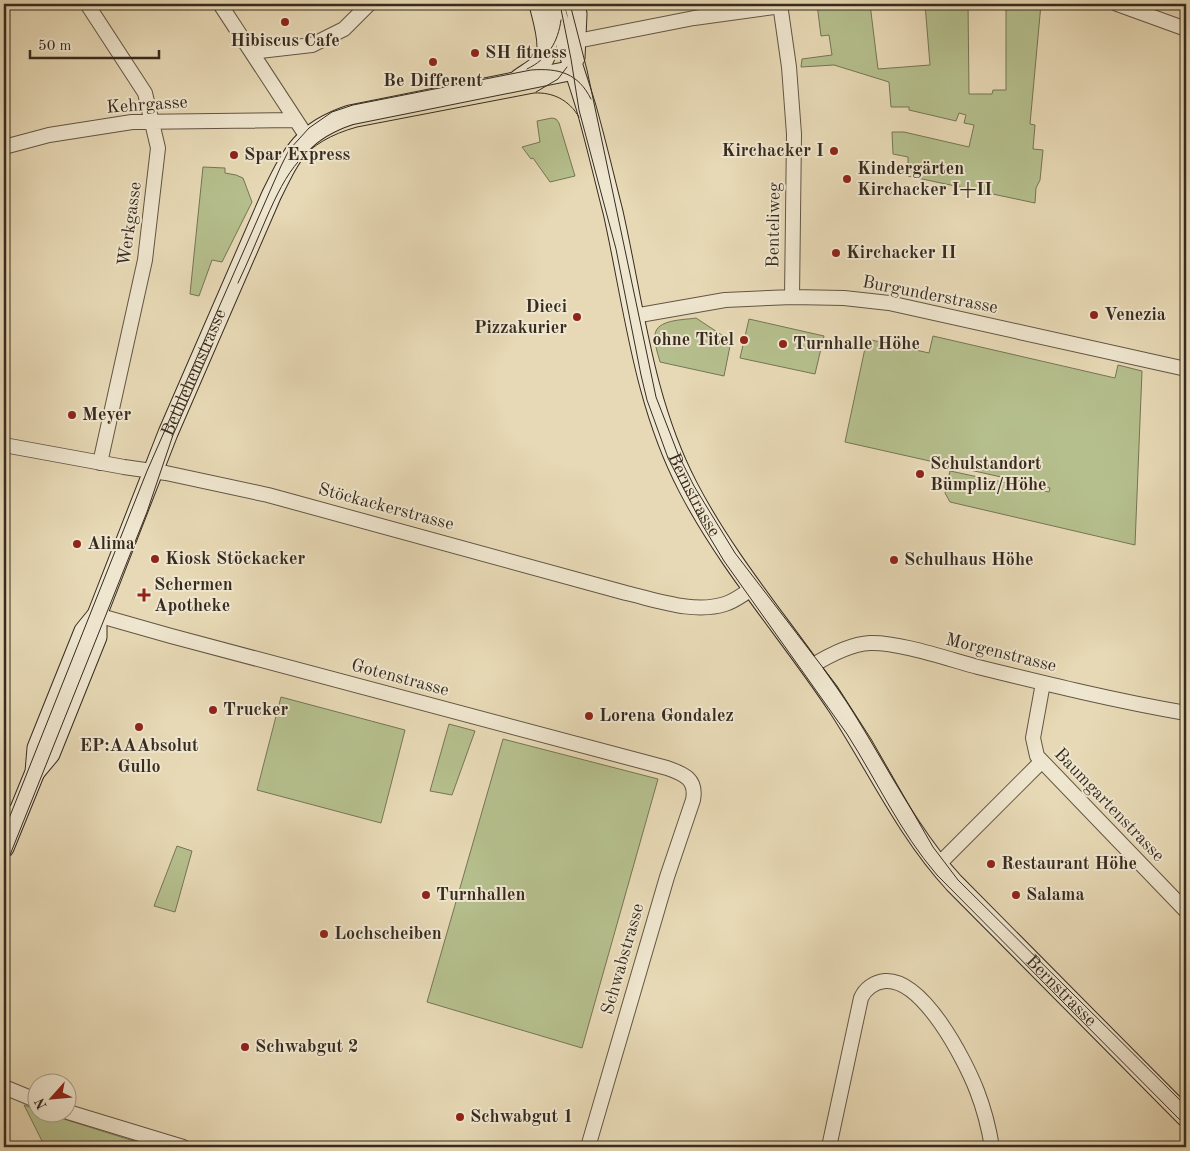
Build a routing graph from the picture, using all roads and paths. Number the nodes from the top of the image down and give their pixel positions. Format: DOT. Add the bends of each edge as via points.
graph roads {
  1 [pos="87,4"];
  2 [pos="220,4"];
  3 [pos="369,4"];
  4 [pos="539,4"];
  5 [pos="554,4"];
  6 [pos="574,4"];
  7 [pos="691,4"];
  8 [pos="1117,4"];
  9 [pos="781,5"];
  10 [pos="694,18"];
  11 [pos="1186,29"];
  12 [pos="577,41"];
  13 [pos="252,52"];
  14 [pos="574,70"];
  15 [pos="514,82"];
  16 [pos="152,120"];
  17 [pos="296,120"];
  18 [pos="307,137"];
  19 [pos="4,148"];
  20 [pos="792,297"];
  21 [pos="634,316"];
  22 [pos="1186,369"];
  23 [pos="4,445"];
  24 [pos="100,463"];
  25 [pos="153,472"];
  26 [pos="752,589"];
  27 [pos="97,615"];
  28 [pos="810,666"];
  29 [pos="1043,683"];
  30 [pos="1186,713"];
  31 [pos="1041,762"];
  32 [pos="691,782"];
  33 [pos="10,814"];
  34 [pos="4,848"];
  35 [pos="938,865"];
  36 [pos="1186,911"];
  37 [pos="4,1087"];
  38 [pos="28,1097"];
  39 [pos="78,1115"];
  40 [pos="1186,1117"];
  41 [pos="183,1147"];
  42 [pos="588,1147"];
  43 [pos="829,1147"];
  44 [pos="992,1147"];
  1 -- 16 [label="street, Werkgasse" via="145,93"];
  2 -- 13 [label="street"];
  3 -- 13 [label="street" via="344,29 312,45"];
  4 -- 15 [label="street" via="548,48 544,59"];
  5 -- 14 [label="street, Bernstrasse"];
  6 -- 12 [label="street, Bernstrasse"];
  7 -- 10 [label="street"];
  8 -- 11 [label="street"];
  9 -- 10 [label="street"];
  9 -- 20 [label="street, Benteliweg" via="794,134"];
  10 -- 12 [label="street"];
  12 -- 14 [label="street, Bernstrasse"];
  13 -- 17 [label="street"];
  14 -- 15 [label="street, Bethlehemstrasse"];
  14 -- 21 [label="street, Bernstrasse" via="613,215"];
  15 -- 18 [label="street, Bethlehemstrasse" via="350,115"];
  16 -- 17 [label="street, Kehrgasse"];
  16 -- 19 [label="street, Kehrgasse" via="49,135"];
  16 -- 24 [label="street, Werkgasse" via="158,148 145,260"];
  17 -- 18 [label="street"];
  18 -- 25 [label="street, Bethlehemstrasse" via="291,157 271,196"];
  20 -- 21 [label="street, Burgunderstrasse" via="725,300"];
  20 -- 22 [label="street, Burgunderstrasse" via="885,302"];
  21 -- 26 [label="street, Bernstrasse" via="652,399 674,459 702,512"];
  23 -- 24 [label="street, Stöckackerstrasse"];
  24 -- 25 [label="street, Stöckackerstrasse"];
  25 -- 26 [label="street, Stöckackerstrasse" via="289,500 679,604 702,607 723,604"];
  25 -- 27 [label="street, Bethlehemstrasse"];
  26 -- 28 [label="street, Bernstrasse"];
  27 -- 32 [label="street, Gotenstrasse" via="667,768 685,775"];
  27 -- 33 [label="street, Bethlehemstrasse" via="84,631 37,748 34,772"];
  28 -- 29 [label="street, Morgenstrasse" via="861,645 877,644 922,652"];
  28 -- 35 [label="street, Bernstrasse"];
  29 -- 30 [label="street, Morgenstrasse" via="1121,702"];
  29 -- 31 [label="street, Baumgartenstrasse" via="1033,738 1035,752"];
  31 -- 35 [label="street"];
  31 -- 36 [label="street, Baumgartenstrasse"];
  32 -- 42 [label="street, Schwabstrasse" via="693,800 667,877"];
  33 -- 34 [label="street, Bethlehemstrasse"];
  35 -- 40 [label="street, Bernstrasse"];
  37 -- 38 [label="street"];
  39 -- 41 [label="street"];
  43 -- 44 [label="street" via="861,998 872,985 889,981 902,984 916,994 952,1041 978,1092"];
}
